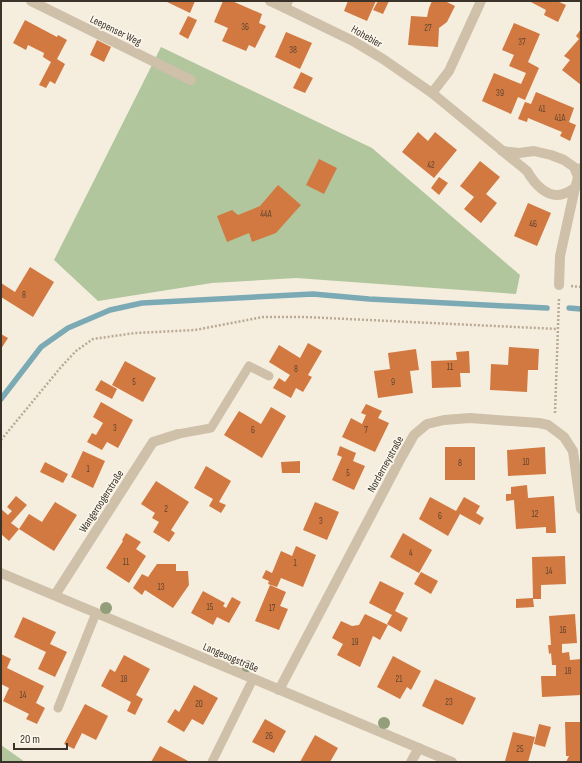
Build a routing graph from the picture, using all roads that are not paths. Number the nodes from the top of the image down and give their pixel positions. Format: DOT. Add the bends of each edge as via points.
graph roads {
  1 [pos="31,1"];
  2 [pos="270,1"];
  3 [pos="480,1"];
  4 [pos="287,4"];
  5 [pos="191,80"];
  6 [pos="432,93"];
  7 [pos="502,151"];
  8 [pos="579,172"];
  9 [pos="575,188"];
  10 [pos="559,285"];
  11 [pos="269,376"];
  12 [pos="178,434"];
  13 [pos="581,509"];
  14 [pos="1,573"];
  15 [pos="55,595"];
  16 [pos="96,613"];
  17 [pos="254,679"];
  18 [pos="279,690"];
  19 [pos="58,708"];
  20 [pos="419,748"];
  21 [pos="212,762"];
  22 [pos="411,762"];
  23 [pos="452,762"];
  1 -- 5 [label="street, Leepenser Weg"];
  2 -- 4 [label="street, Hohebier"];
  3 -- 6 [label="street" via="449,71"];
  4 -- 6 [label="street, Hohebier" via="383,59"];
  6 -- 7 [label="street, Hohebier"];
  7 -- 8 [label="street" via="551,154"];
  7 -- 9 [label="street, Hohebier" via="526,171 534,183 544,191 563,194"];
  8 -- 9 [label="street"];
  9 -- 10 [label="street" via="560,256"];
  11 -- 12 [label="lane" via="249,366 211,428"];
  12 -- 15 [label="street, Wangeroogerstraße" via="154,442"];
  13 -- 18 [label="street, Norderneystraße" via="574,451 564,437 548,425 470,418 427,424 414,435 397,465"];
  14 -- 15 [label="street, Langeoogstraße"];
  15 -- 16 [label="street, Langeoogstraße"];
  16 -- 17 [label="street, Langeoogstraße"];
  16 -- 19 [label="lane"];
  17 -- 18 [label="street, Langeoogstraße"];
  17 -- 21 [label="lane"];
  18 -- 20 [label="street, Langeoogstraße"];
  20 -- 22 [label="street"];
  20 -- 23 [label="street, Langeoogstraße"];
}
